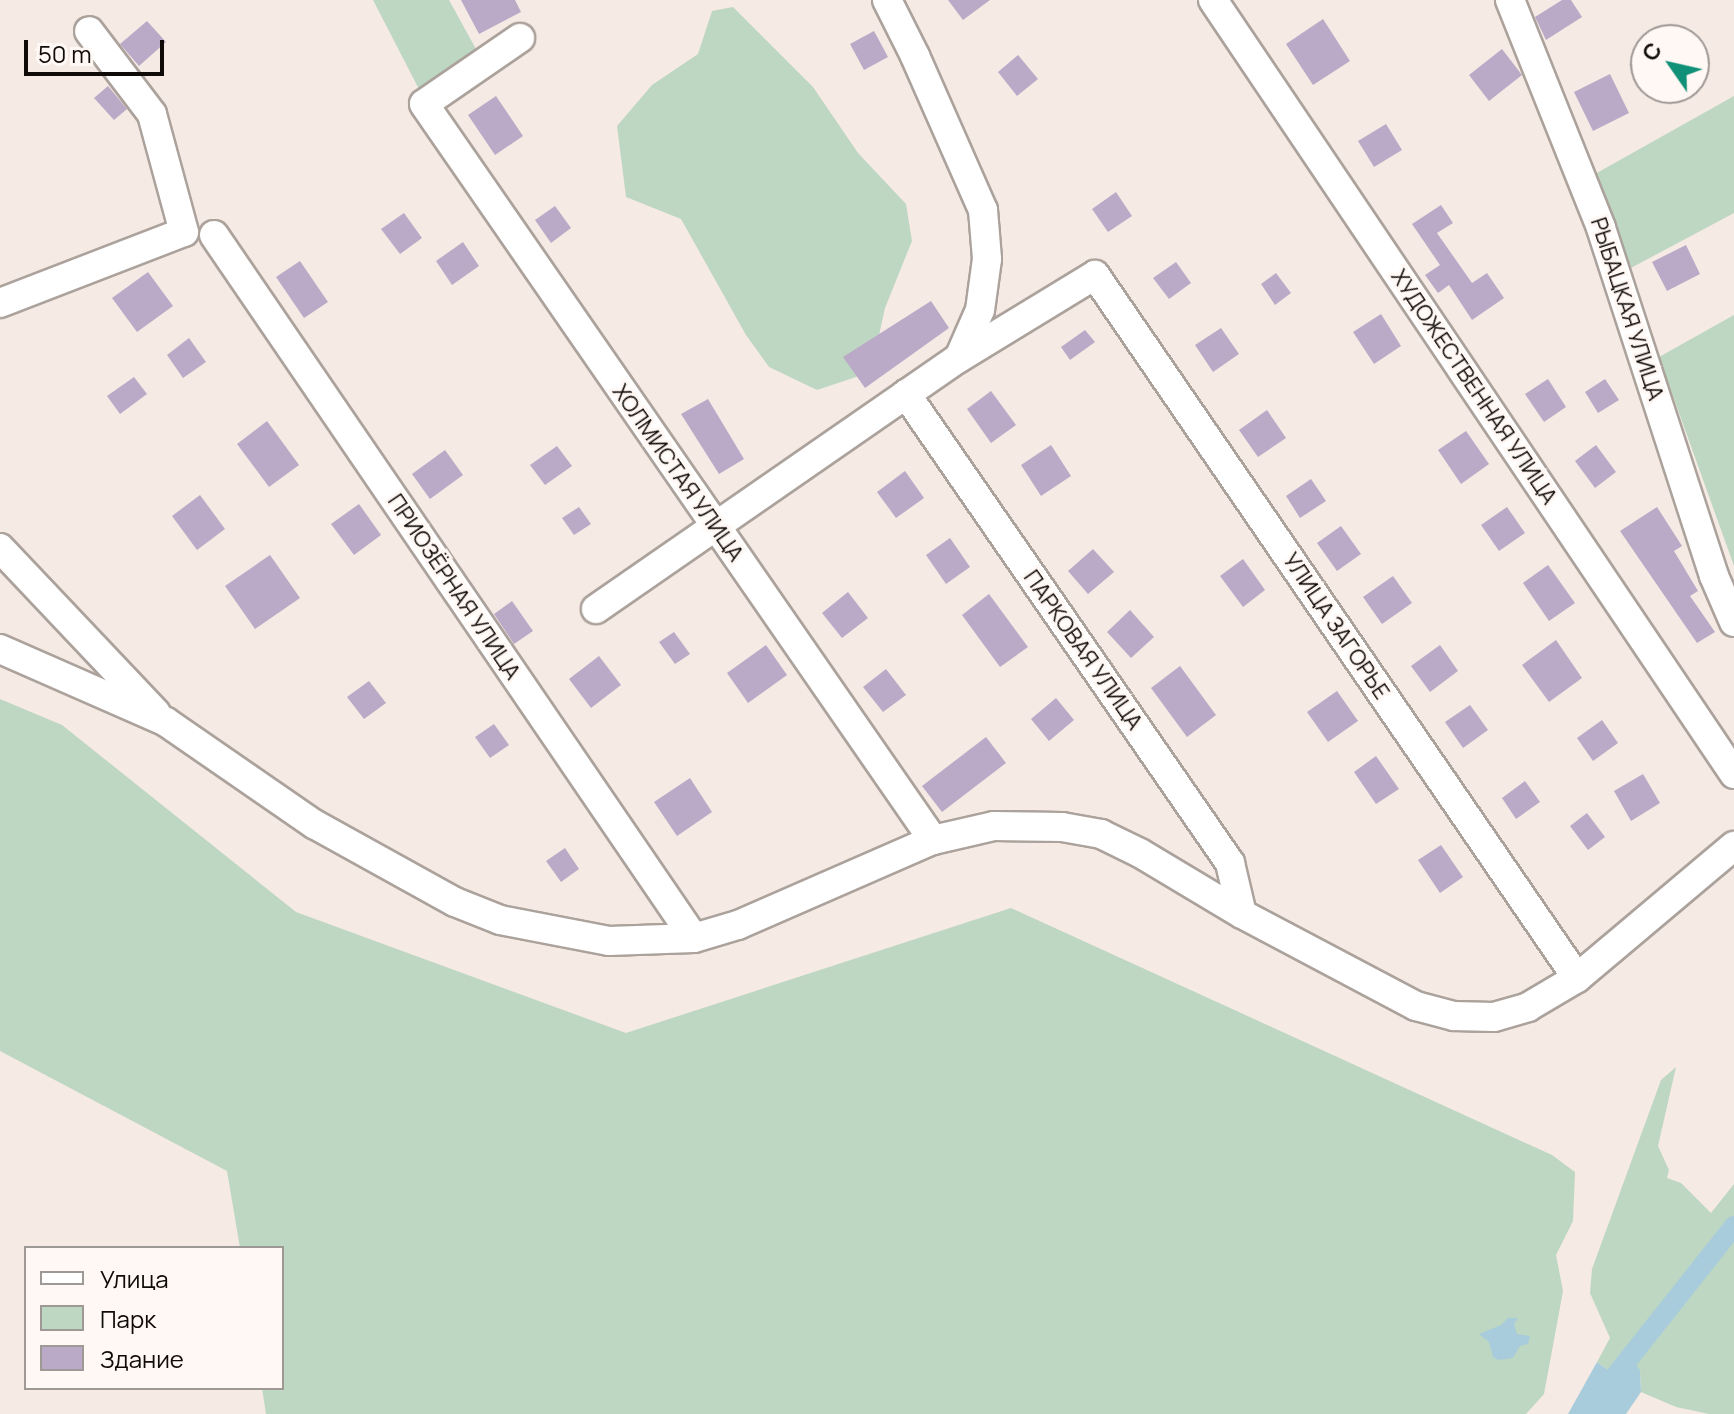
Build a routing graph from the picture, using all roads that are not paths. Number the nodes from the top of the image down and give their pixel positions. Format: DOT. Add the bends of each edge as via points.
graph roads {
  1 [pos="887,0"];
  2 [pos="1213,0"];
  3 [pos="1510,0"];
  4 [pos="89,31"];
  5 [pos="520,38"];
  6 [pos="214,235"];
  7 [pos="0,303"];
  8 [pos="959,358"];
  9 [pos="906,394"];
  10 [pos="715,527"];
  11 [pos="0,548"];
  12 [pos="596,609"];
  13 [pos="1734,622"];
  14 [pos="0,649"];
  15 [pos="166,722"];
  16 [pos="1734,774"];
  17 [pos="933,840"];
  18 [pos="1734,846"];
  19 [pos="1242,914"];
  20 [pos="694,938"];
  21 [pos="1577,978"];
  1 -- 8 [label="street" via="983,210 987,259 980,310"];
  2 -- 16 [label="street, ХУДОЖЕСТВЕННАЯ УЛИЦА"];
  3 -- 13 [label="street, РЫБАЦКАЯ УЛИЦА" via="1601,228 1714,576"];
  4 -- 7 [label="street" via="152,114 184,232"];
  5 -- 10 [label="street, ХОЛМИСТАЯ УЛИЦА" via="424,104"];
  6 -- 20 [label="street, ПРИОЗЁРНАЯ УЛИЦА"];
  8 -- 9 [label="street"];
  8 -- 21 [label="street, УЛИЦА ЗАГОРЬЕ" via="1095,275"];
  9 -- 10 [label="street"];
  9 -- 19 [label="street, ПАРКОВАЯ УЛИЦА" via="1230,863"];
  10 -- 12 [label="street"];
  10 -- 17 [label="street, ХОЛМИСТАЯ УЛИЦА"];
  11 -- 15 [label="street"];
  14 -- 15 [label="street"];
  15 -- 20 [label="street" via="314,824 455,902 500,920 560,934 609,941"];
  17 -- 19 [label="street" via="994,826 1101,834"];
  17 -- 20 [label="street" via="796,902"];
  18 -- 21 [label="street"];
  19 -- 21 [label="street" via="1416,1006 1454,1016 1494,1017 1528,1007"];
}
